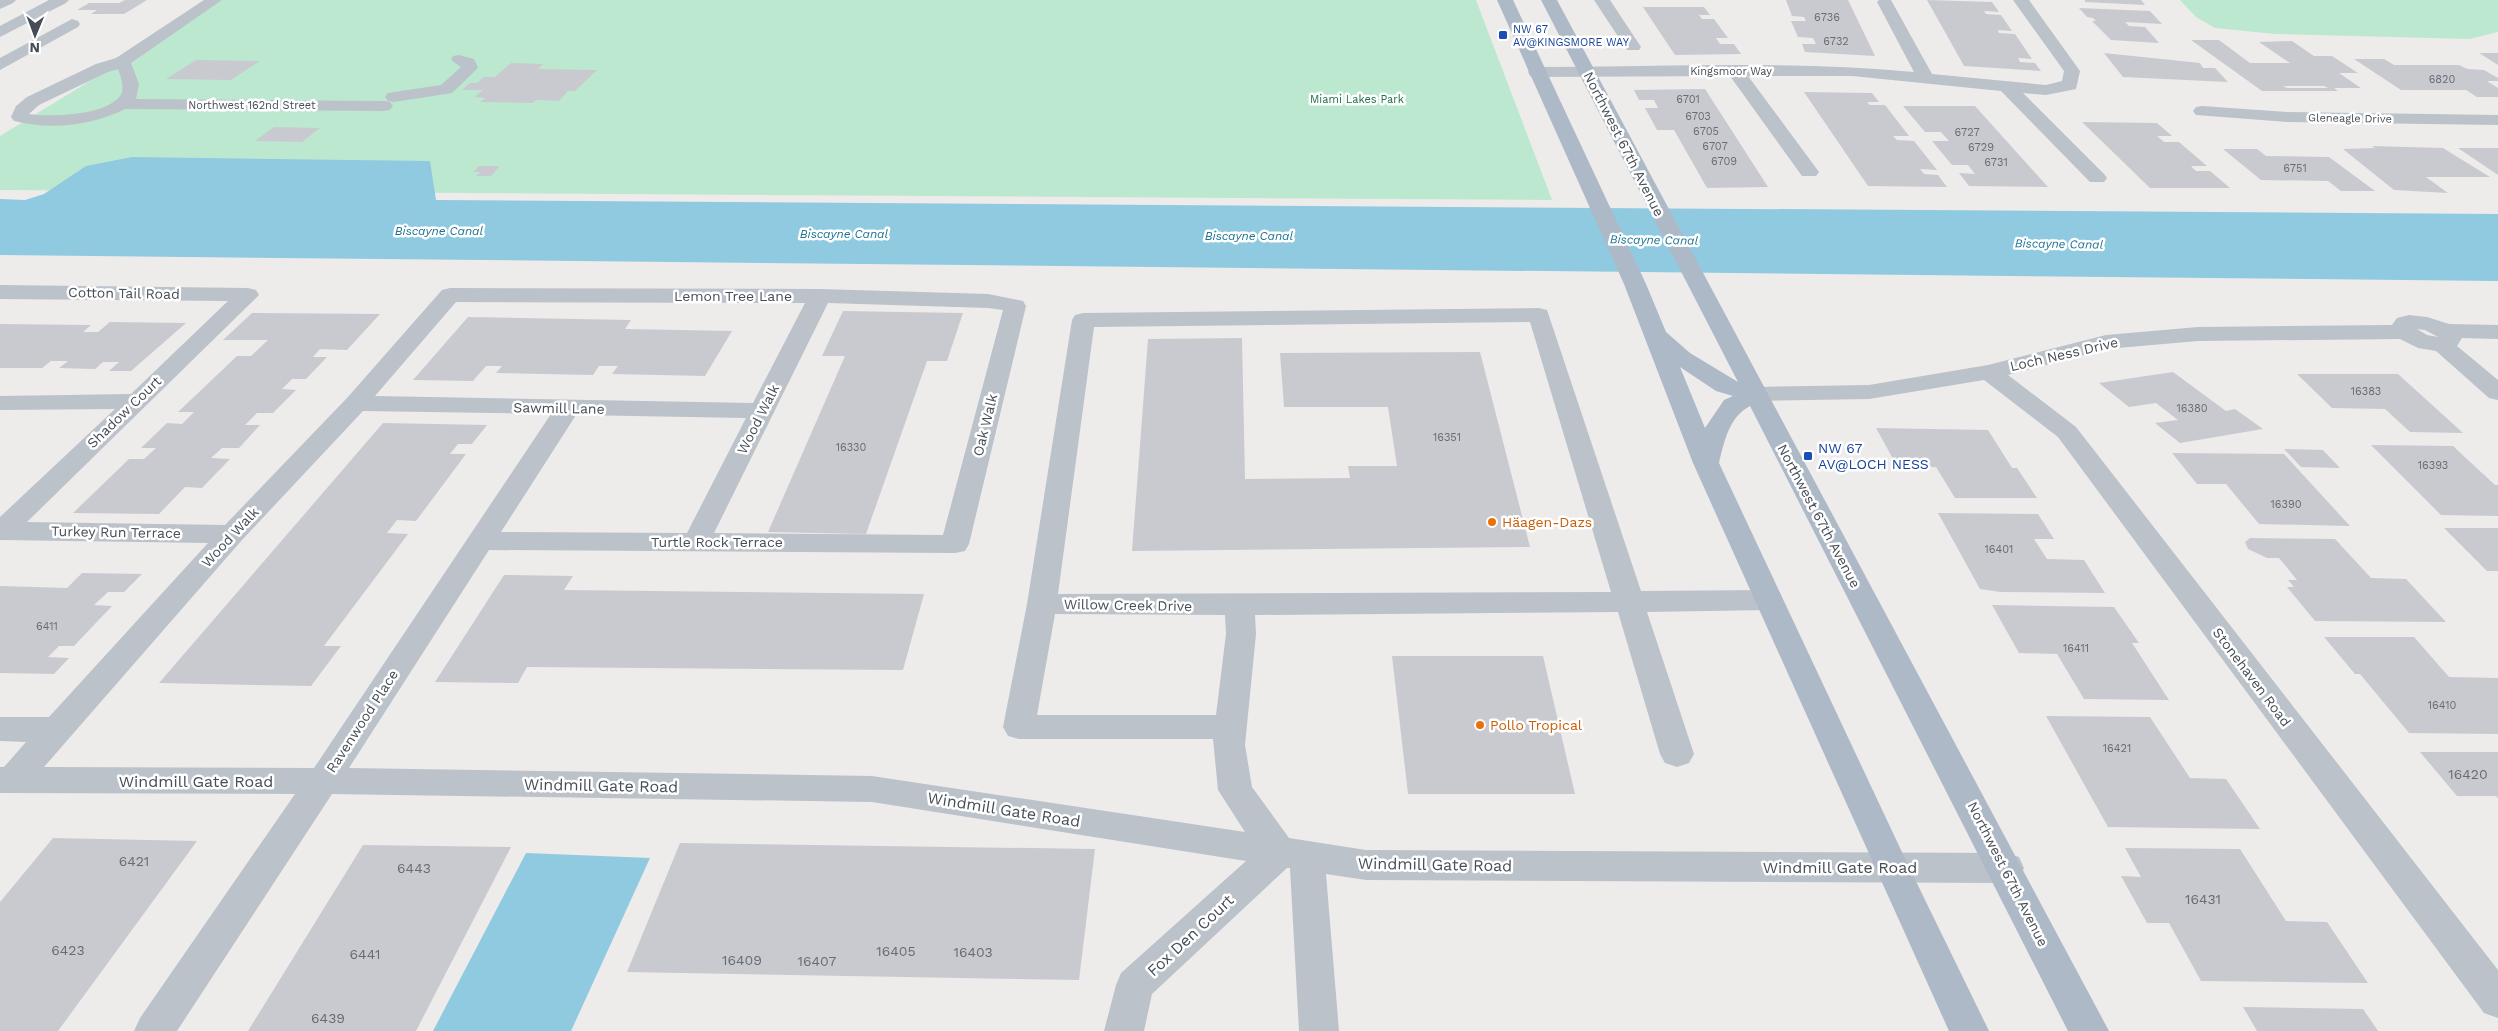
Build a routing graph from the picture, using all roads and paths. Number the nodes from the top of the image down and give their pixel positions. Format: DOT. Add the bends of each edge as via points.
graph roads {
  1 [pos="8,0"];
  2 [pos="61,0"];
  3 [pos="214,0"];
  4 [pos="1505,0"];
  5 [pos="1550,0"];
  6 [pos="1602,0"];
  7 [pos="2021,0"];
  8 [pos="1885,2"];
  9 [pos="0,4"];
  10 [pos="72,24"];
  11 [pos="0,32"];
  12 [pos="1633,47"];
  13 [pos="460,60"];
  14 [pos="122,62"];
  15 [pos="0,65"];
  16 [pos="1735,71"];
  17 [pos="1536,72"];
  18 [pos="1587,72"];
  19 [pos="1926,78"];
  20 [pos="2006,86"];
  21 [pos="121,104"];
  22 [pos="2202,111"];
  23 [pos="2498,120"];
  24 [pos="1809,172"];
  25 [pos="2097,178"];
  26 [pos="0,292"];
  27 [pos="248,295"];
  28 [pos="450,295"];
  29 [pos="820,296"];
  30 [pos="1015,306"];
  31 [pos="2498,332"];
  32 [pos="1655,335"];
  33 [pos="2443,338"];
  34 [pos="1989,372"];
  35 [pos="2498,393"];
  36 [pos="1755,394"];
  37 [pos="136,401"];
  38 [pos="0,403"];
  39 [pos="356,403"];
  40 [pos="568,408"];
  41 [pos="762,411"];
  42 [pos="1706,463"];
  43 [pos="1,531"];
  44 [pos="232,534"];
  45 [pos="479,540"];
  46 [pos="696,542"];
  47 [pos="955,544"];
  48 [pos="1768,600"];
  49 [pos="1629,602"];
  50 [pos="1042,604"];
  51 [pos="1240,607"];
  52 [pos="1231,726"];
  53 [pos="0,729"];
  54 [pos="56,730"];
  55 [pos="1677,754"];
  56 [pos="6,780"];
  57 [pos="323,781"];
  58 [pos="1293,855"];
  59 [pos="1891,867"];
  60 [pos="2006,868"];
  61 [pos="2498,1000"];
  62 [pos="154,1031"];
  63 [pos="1124,1031"];
  64 [pos="1319,1031"];
  65 [pos="1969,1031"];
  66 [pos="2089,1031"];
  1 -- 9 [label="street"];
  2 -- 11 [label="street"];
  3 -- 14 [label="street"];
  4 -- 17 [label="main road"];
  5 -- 18 [label="main road, Northwest 67th Avenue"];
  6 -- 12 [label="street"];
  7 -- 20 [label="street, Kingsmoor Way" via="2072,71 2070,85 2046,90"];
  8 -- 19 [label="street"];
  10 -- 15 [label="street"];
  13 -- 21 [label="street, Northwest 162nd Street" via="468,63 470,68 446,89 389,102"];
  14 -- 21 [label="street" via="127,68 130,92"];
  14 -- 21 [label="street" via="32,101 23,107 20,117 39,121 67,120"];
  16 -- 18 [label="street, Kingsmoor Way"];
  16 -- 19 [label="street, Kingsmoor Way" via="1852,71"];
  16 -- 24 [label="street"];
  17 -- 18 [label="street, Kingsmoor Way"];
  17 -- 32 [label="main road" via="1635,284"];
  18 -- 36 [label="main road, Northwest 67th Avenue"];
  19 -- 20 [label="street, Kingsmoor Way"];
  20 -- 25 [label="street"];
  22 -- 23 [label="street, Gleneagle Drive" via="2287,117"];
  26 -- 27 [label="street, Cotton Tail Road"];
  27 -- 37 [label="street, Shadow Court"];
  28 -- 29 [label="street, Lemon Tree Lane"];
  28 -- 39 [label="street, Wood Walk"];
  29 -- 30 [label="street, Lemon Tree Lane" via="988,301"];
  29 -- 41 [label="street, Wood Walk"];
  30 -- 47 [label="street, Oak Walk"];
  31 -- 33 [label="street"];
  32 -- 36 [label="main road" via="1682,358 1725,386"];
  32 -- 42 [label="main road"];
  33 -- 34 [label="street, Loch Ness Drive" via="2417,339 2405,332 2198,334 2106,342"];
  33 -- 35 [label="street"];
  34 -- 36 [label="street, Loch Ness Drive" via="1870,392"];
  34 -- 61 [label="street, Stonehaven Road" via="2066,432"];
  36 -- 42 [label="main road" via="1733,405 1712,435"];
  36 -- 60 [label="main road, Northwest 67th Avenue"];
  37 -- 38 [label="street"];
  37 -- 43 [label="street, Shadow Court"];
  39 -- 40 [label="street, Sawmill Lane"];
  39 -- 44 [label="street, Wood Walk"];
  40 -- 41 [label="street, Sawmill Lane"];
  40 -- 45 [label="street, Ravenwood Place"];
  41 -- 46 [label="street, Wood Walk"];
  42 -- 48 [label="main road"];
  43 -- 44 [label="street, Turkey Run Terrace"];
  44 -- 54 [label="street, Wood Walk"];
  45 -- 46 [label="street, Turtle Rock Terrace"];
  45 -- 57 [label="street, Ravenwood Place"];
  46 -- 47 [label="street, Turtle Rock Terrace"];
  48 -- 49 [label="street, Willow Creek Drive"];
  48 -- 59 [label="main road"];
  49 -- 50 [label="street, Willow Creek Drive" via="1539,315 1083,320"];
  49 -- 51 [label="street, Willow Creek Drive"];
  49 -- 55 [label="street"];
  50 -- 51 [label="street, Willow Creek Drive"];
  50 -- 52 [label="street" via="1019,727"];
  51 -- 52 [label="street" via="1241,634"];
  52 -- 58 [label="street" via="1229,745 1235,790"];
  53 -- 54 [label="street"];
  54 -- 56 [label="street, Wood Walk"];
  56 -- 57 [label="street, Windmill Gate Road"];
  57 -- 58 [label="street, Windmill Gate Road" via="872,789"];
  57 -- 62 [label="street, Ravenwood Place"];
  58 -- 59 [label="street, Windmill Gate Road" via="1366,865"];
  58 -- 63 [label="street, Fox Den Court" via="1135,985"];
  58 -- 64 [label="street"];
  59 -- 60 [label="street, Windmill Gate Road"];
  59 -- 65 [label="main road"];
  60 -- 66 [label="main road, Northwest 67th Avenue"];
}
